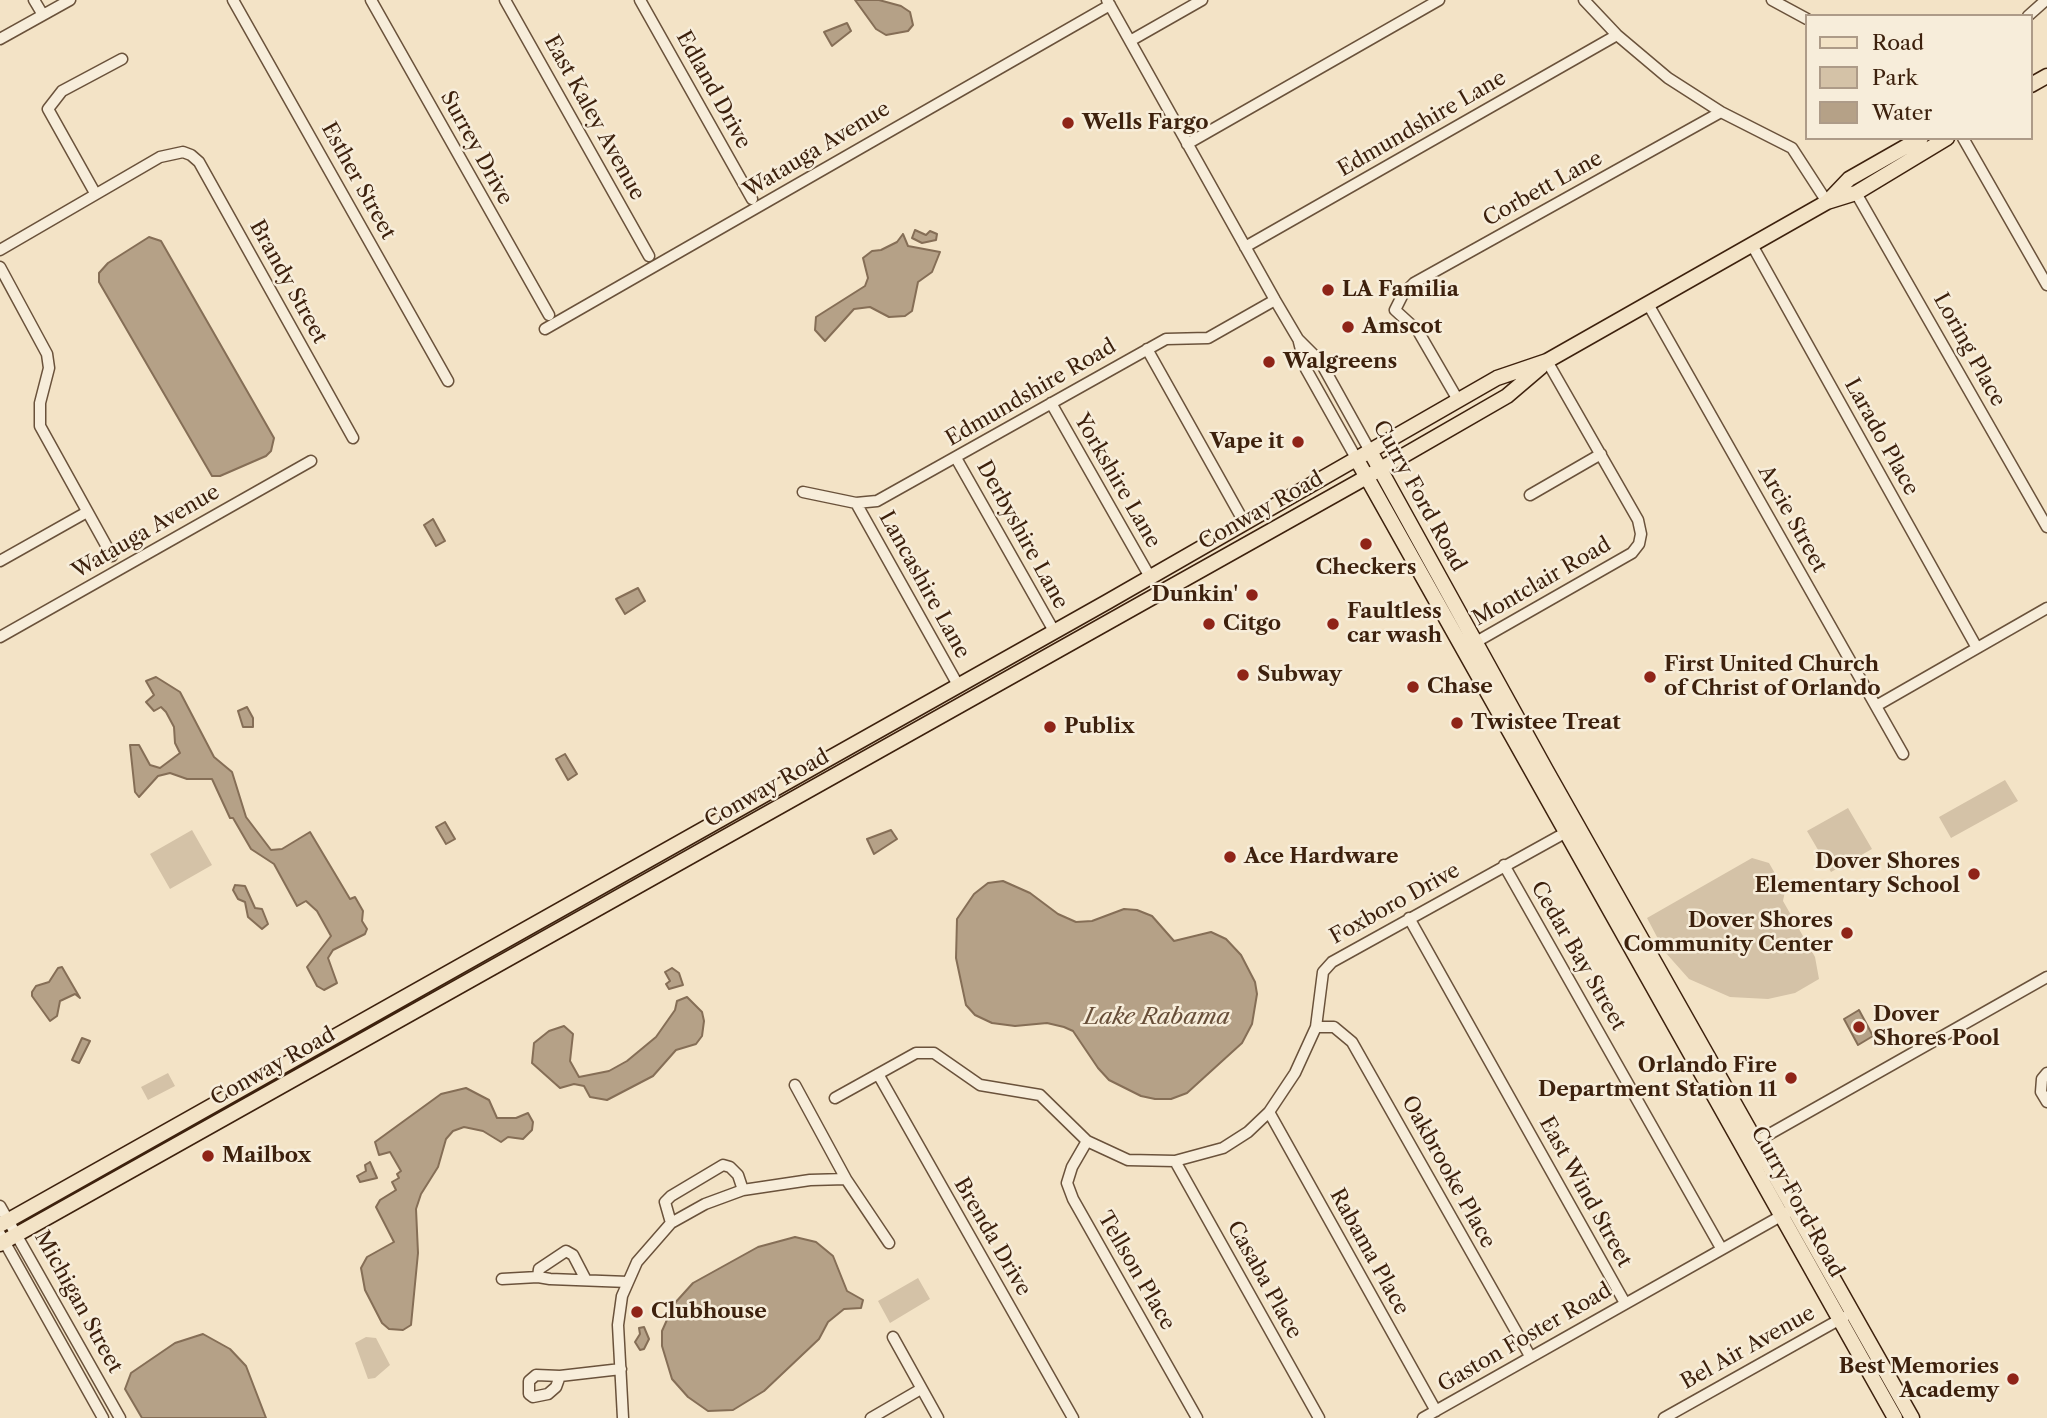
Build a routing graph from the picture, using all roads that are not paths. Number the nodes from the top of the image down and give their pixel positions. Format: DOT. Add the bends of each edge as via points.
graph roads {
  1 [pos="34,0"];
  2 [pos="69,0"];
  3 [pos="233,0"];
  4 [pos="371,0"];
  5 [pos="505,0"];
  6 [pos="640,0"];
  7 [pos="1202,0"];
  8 [pos="1439,0"];
  9 [pos="1584,0"];
  10 [pos="1772,0"];
  11 [pos="2046,0"];
  12 [pos="1108,3"];
  13 [pos="2030,14"];
  14 [pos="43,15"];
  15 [pos="1806,18"];
  16 [pos="1617,35"];
  17 [pos="0,39"];
  18 [pos="1130,41"];
  19 [pos="122,59"];
  20 [pos="1721,112"];
  21 [pos="1918,140"];
  22 [pos="1944,140"];
  23 [pos="1965,140"];
  24 [pos="1187,144"];
  25 [pos="1856,192"];
  26 [pos="96,193"];
  27 [pos="752,199"];
  28 [pos="1827,202"];
  29 [pos="1752,245"];
  30 [pos="1245,247"];
  31 [pos="0,250"];
  32 [pos="649,256"];
  33 [pos="0,267"];
  34 [pos="2047,285"];
  35 [pos="1275,300"];
  36 [pos="1648,304"];
  37 [pos="548,315"];
  38 [pos="545,329"];
  39 [pos="1298,339"];
  40 [pos="1147,349"];
  41 [pos="1547,361"];
  42 [pos="449,381"];
  43 [pos="1458,400"];
  44 [pos="1051,403"];
  45 [pos="353,438"];
  46 [pos="1370,451"];
  47 [pos="1601,454"];
  48 [pos="956,458"];
  49 [pos="1356,458"];
  50 [pos="312,461"];
  51 [pos="1381,468"];
  52 [pos="1367,476"];
  53 [pos="803,492"];
  54 [pos="1530,495"];
  55 [pos="856,503"];
  56 [pos="87,512"];
  57 [pos="1244,522"];
  58 [pos="2047,527"];
  59 [pos="112,556"];
  60 [pos="1,558"];
  61 [pos="1150,577"];
  62 [pos="1107,602"];
  63 [pos="2047,608"];
  64 [pos="1054,631"];
  65 [pos="0,637"];
  66 [pos="1064,645"];
  67 [pos="1470,646"];
  68 [pos="1977,648"];
  69 [pos="1030,665"];
  70 [pos="958,685"];
  71 [pos="1876,706"];
  72 [pos="900,718"];
  73 [pos="1903,754"];
  74 [pos="859,761"];
  75 [pos="736,810"];
  76 [pos="747,825"];
  77 [pos="1571,829"];
  78 [pos="1504,865"];
  79 [pos="1409,918"];
  80 [pos="471,960"];
  81 [pos="2047,977"];
  82 [pos="433,1002"];
  83 [pos="1316,1027"];
  84 [pos="2047,1073"];
  85 [pos="878,1074"];
  86 [pos="262,1077"];
  87 [pos="796,1085"];
  88 [pos="264,1096"];
  89 [pos="835,1098"];
  90 [pos="2047,1102"];
  91 [pos="1269,1112"];
  92 [pos="1087,1141"];
  93 [pos="1750,1145"];
  94 [pos="1175,1161"];
  95 [pos="846,1179"];
  96 [pos="743,1190"];
  97 [pos="0,1206"];
  98 [pos="1787,1212"];
  99 [pos="4,1222"];
  100 [pos="671,1223"];
  101 [pos="5,1239"];
  102 [pos="890,1243"];
  103 [pos="1721,1248"];
  104 [pos="538,1277"];
  105 [pos="502,1279"];
  106 [pos="586,1280"];
  107 [pos="628,1282"];
  108 [pos="1625,1303"];
  109 [pos="1846,1316"];
  110 [pos="893,1337"];
  111 [pos="1530,1356"];
  112 [pos="621,1369"];
  113 [pos="560,1376"];
  114 [pos="921,1388"];
  115 [pos="1896,1410"];
  116 [pos="1436,1411"];
  117 [pos="103,1418"];
  118 [pos="120,1418"];
  119 [pos="624,1418"];
  120 [pos="871,1418"];
  121 [pos="938,1418"];
  122 [pos="1073,1418"];
  123 [pos="1196,1418"];
  124 [pos="1319,1418"];
  125 [pos="1423,1418"];
  126 [pos="1664,1418"];
  127 [pos="1912,1418"];
  1 -- 14 [label="street"];
  2 -- 14 [label="street"];
  3 -- 42 [label="street, Esther Street"];
  4 -- 37 [label="street, Surrey Drive"];
  5 -- 32 [label="street, East Kaley Avenue"];
  6 -- 27 [label="street, Edland Drive"];
  7 -- 18 [label="street"];
  8 -- 24 [label="street"];
  9 -- 16 [label="street"];
  10 -- 15 [label="street"];
  11 -- 13 [label="street"];
  12 -- 18 [label="street, Curry Ford Road"];
  12 -- 38 [label="street, Watauga Avenue"];
  14 -- 17 [label="street"];
  16 -- 20 [label="street" via="1668,78"];
  16 -- 30 [label="street, Edmundshire Lane"];
  18 -- 24 [label="street, Curry Ford Road"];
  19 -- 26 [label="street" via="62,91 48,109"];
  20 -- 28 [label="street" via="1792,148"];
  20 -- 43 [label="street, Corbett Lane" via="1402,293 1395,310 1418,331"];
  21 -- 28 [label="main road, Conway Road" via="1849,179"];
  22 -- 25 [label="main road, Conway Road"];
  23 -- 34 [label="street"];
  24 -- 30 [label="street, Curry Ford Road"];
  25 -- 28 [label="main road, Conway Road"];
  25 -- 58 [label="street, Loring Place"];
  26 -- 31 [label="street"];
  26 -- 45 [label="street, Brandy Street" via="159,157 183,152 199,162"];
  28 -- 29 [label="main road, Conway Road"];
  29 -- 36 [label="main road, Conway Road"];
  29 -- 68 [label="street, Larado Place"];
  30 -- 35 [label="street, Curry Ford Road"];
  33 -- 56 [label="street" via="47,354 40,426"];
  35 -- 39 [label="street, Curry Ford Road"];
  35 -- 40 [label="street, Edmundshire Road" via="1208,338 1166,339"];
  36 -- 41 [label="main road, Conway Road"];
  36 -- 71 [label="street, Arcie Street"];
  39 -- 46 [label="street, Curry Ford Road" via="1320,361"];
  39 -- 49 [label="street, Curry Ford Road" via="1306,369"];
  40 -- 44 [label="street, Edmundshire Road"];
  40 -- 57 [label="street"];
  41 -- 43 [label="main road, Conway Road" via="1497,378"];
  41 -- 47 [label="street, Montclair Road"];
  41 -- 51 [label="main road, Conway Road" via="1507,396"];
  43 -- 46 [label="main road, Conway Road"];
  44 -- 48 [label="street, Edmundshire Road"];
  44 -- 61 [label="street, Yorkshire Lane"];
  46 -- 49 [label="main road, Conway Road"];
  46 -- 51 [label="main road, Curry Ford Road"];
  47 -- 54 [label="street"];
  47 -- 67 [label="street, Montclair Road" via="1638,520 1639,544 1632,553"];
  48 -- 55 [label="street, Edmundshire Road" via="877,501"];
  48 -- 64 [label="street, Derbyshire Lane"];
  49 -- 52 [label="main road, Curry Ford Road"];
  49 -- 57 [label="main road, Conway Road"];
  50 -- 65 [label="street, Watauga Avenue"];
  51 -- 52 [label="main road, Conway Road"];
  51 -- 67 [label="main road, Curry Ford Road"];
  52 -- 66 [label="main road, Conway Road"];
  52 -- 67 [label="main road, Curry Ford Road"];
  53 -- 55 [label="street, Edmundshire Road"];
  55 -- 70 [label="street, Lancashire Lane"];
  56 -- 59 [label="street"];
  56 -- 60 [label="street"];
  57 -- 61 [label="main road, Conway Road"];
  61 -- 62 [label="main road, Conway Road"];
  62 -- 64 [label="main road, Conway Road"];
  62 -- 66 [label="main road" via="1076,626"];
  63 -- 68 [label="street"];
  64 -- 69 [label="main road"];
  64 -- 70 [label="main road, Conway Road"];
  66 -- 69 [label="main road, Conway Road"];
  67 -- 77 [label="main road, Curry Ford Road"];
  68 -- 71 [label="street"];
  69 -- 74 [label="main road, Conway Road"];
  70 -- 72 [label="main road, Conway Road"];
  71 -- 73 [label="street, Arcie Street"];
  72 -- 74 [label="main road"];
  72 -- 75 [label="main road, Conway Road"];
  74 -- 76 [label="main road, Conway Road"];
  75 -- 76 [label="street"];
  75 -- 80 [label="main road, Conway Road"];
  76 -- 82 [label="main road, Conway Road"];
  77 -- 78 [label="street, Foxboro Drive"];
  77 -- 93 [label="main road, Curry Ford Road"];
  78 -- 79 [label="street, Foxboro Drive"];
  78 -- 103 [label="street, Cedar Bay Street"];
  79 -- 83 [label="street, Foxboro Drive" via="1332,962 1323,972"];
  79 -- 108 [label="street, East Wind Street"];
  80 -- 82 [label="main road" via="461,978"];
  80 -- 86 [label="main road, Conway Road"];
  81 -- 93 [label="street"];
  82 -- 88 [label="main road, Conway Road"];
  83 -- 91 [label="street, Foxboro Drive"];
  83 -- 111 [label="street, Oakbrooke Place" via="1334,1027 1352,1042"];
  84 -- 90 [label="street" via="2041,1092"];
  85 -- 89 [label="street, Foxboro Drive"];
  85 -- 92 [label="street, Foxboro Drive" via="916,1053 934,1053 980,1085 1040,1095"];
  85 -- 122 [label="street, Brenda Drive"];
  86 -- 88 [label="street"];
  86 -- 99 [label="main road, Conway Road"];
  87 -- 95 [label="street"];
  88 -- 101 [label="main road, Conway Road"];
  91 -- 94 [label="street, Foxboro Drive" via="1223,1148"];
  91 -- 116 [label="street, Rabama Place"];
  92 -- 94 [label="street, Foxboro Drive" via="1128,1160"];
  92 -- 123 [label="street, Tellson Place" via="1067,1183 1073,1199"];
  93 -- 98 [label="main road, Curry Ford Road"];
  94 -- 124 [label="street, Casaba Place"];
  95 -- 96 [label="street"];
  95 -- 102 [label="street"];
  96 -- 100 [label="street" via="705,1203"];
  96 -- 100 [label="street" via="738,1175 723,1166 665,1202"];
  97 -- 99 [label="street, Michigan Street"];
  98 -- 103 [label="street, Gaston Foster Road"];
  98 -- 109 [label="main road, Curry Ford Road"];
  99 -- 101 [label="street, Michigan Street"];
  100 -- 107 [label="street" via="637,1262"];
  101 -- 117 [label="street, Michigan Street"];
  101 -- 118 [label="street, Michigan Street"];
  103 -- 108 [label="street, Gaston Foster Road"];
  104 -- 105 [label="street"];
  104 -- 106 [label="street"];
  104 -- 106 [label="street" via="539,1269 566,1251"];
  106 -- 107 [label="street"];
  107 -- 112 [label="street" via="618,1325"];
  108 -- 111 [label="street, Gaston Foster Road"];
  109 -- 115 [label="main road, Curry Ford Road"];
  109 -- 126 [label="street, Bel Air Avenue"];
  110 -- 114 [label="street"];
  111 -- 116 [label="street, Gaston Foster Road"];
  112 -- 113 [label="street"];
  112 -- 119 [label="street"];
  114 -- 120 [label="street"];
  114 -- 121 [label="street"];
  115 -- 127 [label="main road, Curry Ford Road"];
  116 -- 125 [label="street, Gaston Foster Road"];
}
